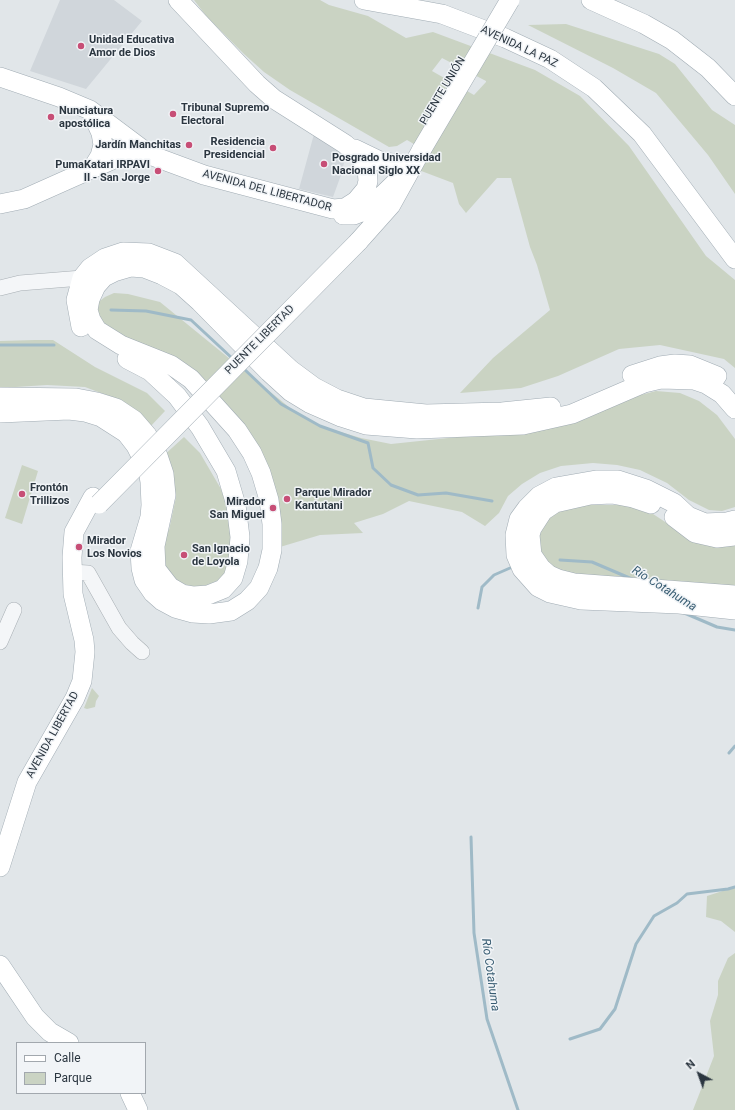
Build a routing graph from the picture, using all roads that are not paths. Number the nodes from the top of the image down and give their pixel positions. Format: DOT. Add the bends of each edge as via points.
graph roads {
  1 [pos="178,0"];
  2 [pos="364,0"];
  3 [pos="497,0"];
  4 [pos="510,0"];
  5 [pos="591,0"];
  6 [pos="0,77"];
  7 [pos="735,96"];
  8 [pos="90,110"];
  9 [pos="112,126"];
  10 [pos="345,144"];
  11 [pos="417,146"];
  12 [pos="150,155"];
  13 [pos="95,165"];
  14 [pos="407,167"];
  15 [pos="393,185"];
  16 [pos="362,195"];
  17 [pos="0,204"];
  18 [pos="338,212"];
  19 [pos="354,238"];
  20 [pos="735,259"];
  21 [pos="89,282"];
  22 [pos="0,288"];
  23 [pos="735,389"];
  24 [pos="0,398"];
  25 [pos="735,409"];
  26 [pos="0,413"];
  27 [pos="93,503"];
  28 [pos="529,519"];
  29 [pos="735,520"];
  30 [pos="735,536"];
  31 [pos="71,572"];
  32 [pos="650,593"];
  33 [pos="735,595"];
  34 [pos="14,610"];
  35 [pos="735,610"];
  36 [pos="0,642"];
  37 [pos="142,652"];
  38 [pos="0,868"];
  39 [pos="0,965"];
  40 [pos="67,1042"];
  41 [pos="130,1094"];
  42 [pos="138,1110"];
  1 -- 10 [label="main road" via="274,99"];
  2 -- 20 [label="main road, AVENIDA LA PAZ" via="442,14 498,35 550,59 594,88 642,134"];
  3 -- 11 [label="main road, PUENTE UNIÓN"];
  4 -- 11 [label="main road, PUENTE UNIÓN, bridge"];
  5 -- 7 [label="main road" via="630,17 672,40 708,68"];
  6 -- 8 [label="main road"];
  8 -- 9 [label="main road"];
  8 -- 13 [label="main road" via="103,139 102,151"];
  9 -- 12 [label="main road"];
  9 -- 13 [label="main road" via="115,133 114,144"];
  10 -- 14 [label="main road" via="382,162"];
  10 -- 16 [label="main road" via="360,158 367,169 368,182"];
  11 -- 14 [label="main road, PUENTE UNIÓN"];
  12 -- 13 [label="main road" via="132,155"];
  12 -- 18 [label="main road, AVENIDA DEL LIBERTADOR" via="204,176"];
  13 -- 17 [label="main road" via="24,199"];
  14 -- 15 [label="main road, PUENTE UNIÓN"];
  14 -- 16 [label="main road, AVENIDA DEL LIBERTADOR"];
  14 -- 19 [label="main road, PUENTE LIBERTAD" via="391,206"];
  15 -- 18 [label="main road" via="367,210 354,215"];
  15 -- 19 [label="main road, PUENTE LIBERTAD" via="376,212"];
  16 -- 18 [label="main road, AVENIDA DEL LIBERTADOR"];
  18 -- 19 [label="main road" via="351,224"];
  19 -- 27 [label="main road, PUENTE LIBERTAD"];
  21 -- 22 [label="street" via="20,283"];
  21 -- 23 [label="main road" via="90,268 105,258 123,252 148,253 175,263 314,387 364,408 426,414 531,410 555,406 640,372 675,364 690,365 704,370"];
  21 -- 24 [label="main road" via="76,300 82,329 98,344 150,371 163,382 200,427 226,471 236,505 240,537 238,561 233,578 223,589 208,595 194,596 182,594 162,579 156,569 154,558 166,495 164,474 147,435 134,420 116,408 76,398"];
  21 -- 25 [label="main road" via="131,267 144,268 162,275 181,285 200,302 291,392 341,417 366,424 417,429 523,425 572,414 644,383 661,379 694,380 706,384 722,394"];
  21 -- 26 [label="main road" via="88,310 97,330 121,345 171,365 191,379 230,421 252,453 269,500 272,524 272,550 268,568 259,588 247,601 231,611 209,614 193,613 162,601 144,580 140,568 140,551 150,517 151,493 148,470 126,433 101,417 85,412 69,410"];
  27 -- 31 [label="main road, AVENIDA LIBERTAD" via="74,532"];
  28 -- 29 [label="main road" via="539,496 556,487 596,480 618,480 656,493 674,503 688,516 705,523"];
  28 -- 30 [label="main road" via="555,503 584,496 612,494 649,503 695,533 717,538"];
  28 -- 32 [label="main road" via="532,555 549,575 574,583"];
  28 -- 32 [label="main road" via="514,536 516,555 522,569 538,587 550,593 581,600"];
  31 -- 37 [label="street" via="88,573 119,628"];
  31 -- 38 [label="main road, AVENIDA LIBERTAD" via="73,594 84,640 82,681 27,782"];
  32 -- 33 [label="main road"];
  32 -- 35 [label="main road" via="679,604"];
  34 -- 36 [label="street"];
  39 -- 40 [label="main road" via="35,1017 50,1032"];
  41 -- 42 [label="main road"];
}
